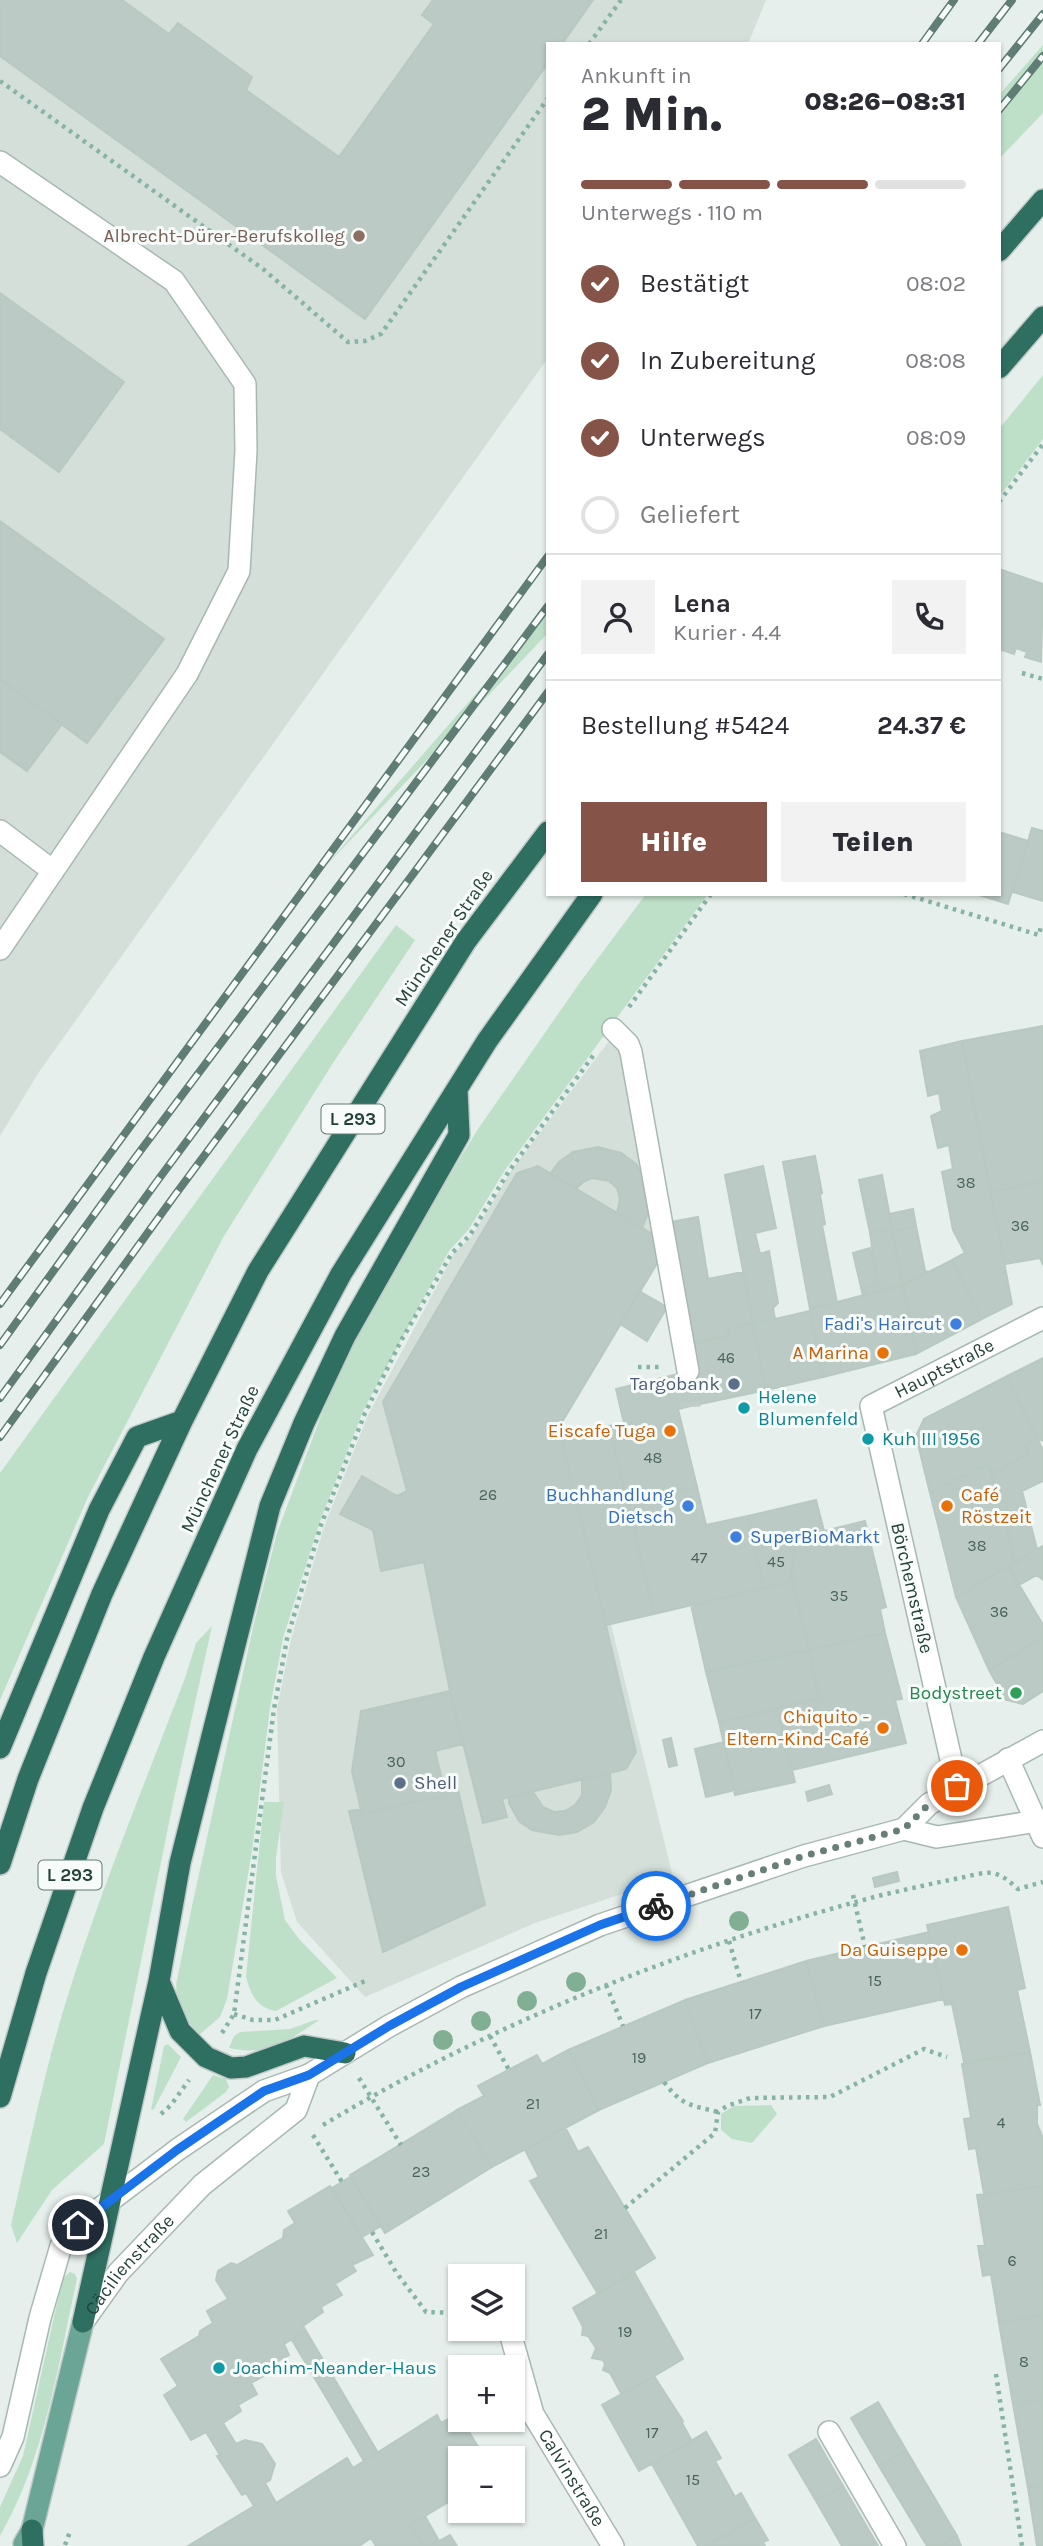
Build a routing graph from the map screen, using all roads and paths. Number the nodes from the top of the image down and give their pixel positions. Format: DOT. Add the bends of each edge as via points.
graph roads {
  1 [pos="621,0"];
  2 [pos="590,42"];
  3 [pos="0,81"];
  4 [pos="546,101"];
  5 [pos="0,163"];
  6 [pos="1043,200"];
  7 [pos="1001,249"];
  8 [pos="1043,317"];
  9 [pos="1001,366"];
  10 [pos="1043,444"];
  11 [pos="1001,499"];
  12 [pos="1022,673"];
  13 [pos="1043,679"];
  14 [pos="0,831"];
  15 [pos="546,835"];
  16 [pos="53,871"];
  17 [pos="591,896"];
  18 [pos="710,896"];
  19 [pos="911,896"];
  20 [pos="1043,927"];
  21 [pos="0,948"];
  22 [pos="613,1029"];
  23 [pos="457,1089"];
  24 [pos="1043,1318"];
  25 [pos="688,1371"];
  26 [pos="182,1421"];
  27 [pos="895,1514"];
  28 [pos="1043,1741"];
  29 [pos="0,1748"];
  30 [pos="1008,1759"];
  31 [pos="957,1786"];
  32 [pos="1041,1826"];
  33 [pos="904,1829"];
  34 [pos="0,1864"];
  35 [pos="1043,1882"];
  36 [pos="853,1895"];
  37 [pos="855,1902"];
  38 [pos="729,1941"];
  39 [pos="865,1947"];
  40 [pos="365,1981"];
  41 [pos="159,1982"];
  42 [pos="741,1982"];
  43 [pos="606,1985"];
  44 [pos="623,2026"];
  45 [pos="490,2036"];
  46 [pos="345,2053"];
  47 [pos="947,2057"];
  48 [pos="509,2070"];
  49 [pos="309,2075"];
  50 [pos="664,2082"];
  51 [pos="371,2096"];
  52 [pos="0,2097"];
  53 [pos="718,2112"];
  54 [pos="401,2145"];
  55 [pos="342,2182"];
  56 [pos="110,2202"];
  57 [pos="625,2208"];
  58 [pos="372,2232"];
  59 [pos="448,2313"];
  60 [pos="83,2322"];
  61 [pos="512,2341"];
  62 [pos="996,2374"];
  63 [pos="830,2432"];
  64 [pos="0,2466"];
  65 [pos="71,2529"];
  66 [pos="29,2541"];
  67 [pos="64,2546"];
  68 [pos="613,2546"];
  69 [pos="895,2546"];
  70 [pos="1022,2546"];
  1 -- 2 [label="path"];
  3 -- 4 [label="path" via="263,269 348,342 381,334"];
  5 -- 16 [label="street" via="174,281 245,384 239,571 187,674"];
  6 -- 7 [label="highway"];
  8 -- 9 [label="highway"];
  10 -- 11 [label="path"];
  12 -- 13 [label="path"];
  14 -- 16 [label="street"];
  15 -- 26 [label="highway, Münchener Straße / L 293" via="466,941 258,1271"];
  16 -- 21 [label="street"];
  17 -- 23 [label="highway, Münchener Straße / L 293"];
  18 -- 22 [label="path"];
  19 -- 20 [label="path" via="1039,935"];
  22 -- 25 [label="street" via="631,1052"];
  22 -- 40 [label="path" via="509,1171 470,1235 452,1253 402,1339 365,1413 326,1513 286,1639 234,2014 275,2020"];
  23 -- 41 [label="highway" via="459,1135 345,1336 270,1506 180,1863"];
  23 -- 52 [label="highway, Münchener Straße / L 293" via="341,1274 247,1449 93,1808 36,1973"];
  24 -- 27 [label="street, Hauptstraße" via="871,1406"];
  26 -- 29 [label="highway" via="137,1437 99,1510"];
  26 -- 34 [label="highway, Münchener Straße / L 293" via="102,1594 28,1779"];
  27 -- 31 [label="street, Börchemstraße"];
  28 -- 30 [label="street"];
  30 -- 31 [label="street"];
  30 -- 32 [label="street"];
  31 -- 33 [label="street" via="929,1804"];
  32 -- 33 [label="street" via="937,1837"];
  33 -- 46 [label="street" via="804,1856 600,1925 461,1987"];
  35 -- 37 [label="path" via="1018,1889 988,1872"];
  36 -- 37 [label="path"];
  37 -- 38 [label="path"];
  37 -- 39 [label="path"];
  38 -- 42 [label="path"];
  38 -- 43 [label="path"];
  41 -- 46 [label="highway" via="180,2031 206,2057 231,2068 304,2046"];
  41 -- 56 [label="highway"];
  43 -- 44 [label="path"];
  43 -- 45 [label="path"];
  45 -- 48 [label="path"];
  45 -- 51 [label="path"];
  46 -- 49 [label="street"];
  47 -- 53 [label="path" via="924,2049 830,2097 750,2098"];
  49 -- 56 [label="street" via="264,2091"];
  49 -- 60 [label="street, Cäcilienstraße" via="296,2110 202,2185 118,2273"];
  50 -- 53 [label="path" via="685,2103"];
  51 -- 54 [label="path"];
  51 -- 55 [label="path" via="311,2132"];
  53 -- 57 [label="path" via="715,2133"];
  56 -- 60 [label="highway"];
  56 -- 64 [label="street" via="78,2225 61,2246 13,2437"];
  58 -- 59 [label="path" via="426,2312"];
  60 -- 66 [label="main road, Cäcilienstraße"];
  61 -- 68 [label="street, Calvinstraße" via="533,2414"];
  62 -- 70 [label="path"];
  63 -- 69 [label="street"];
  65 -- 67 [label="path"];
}
